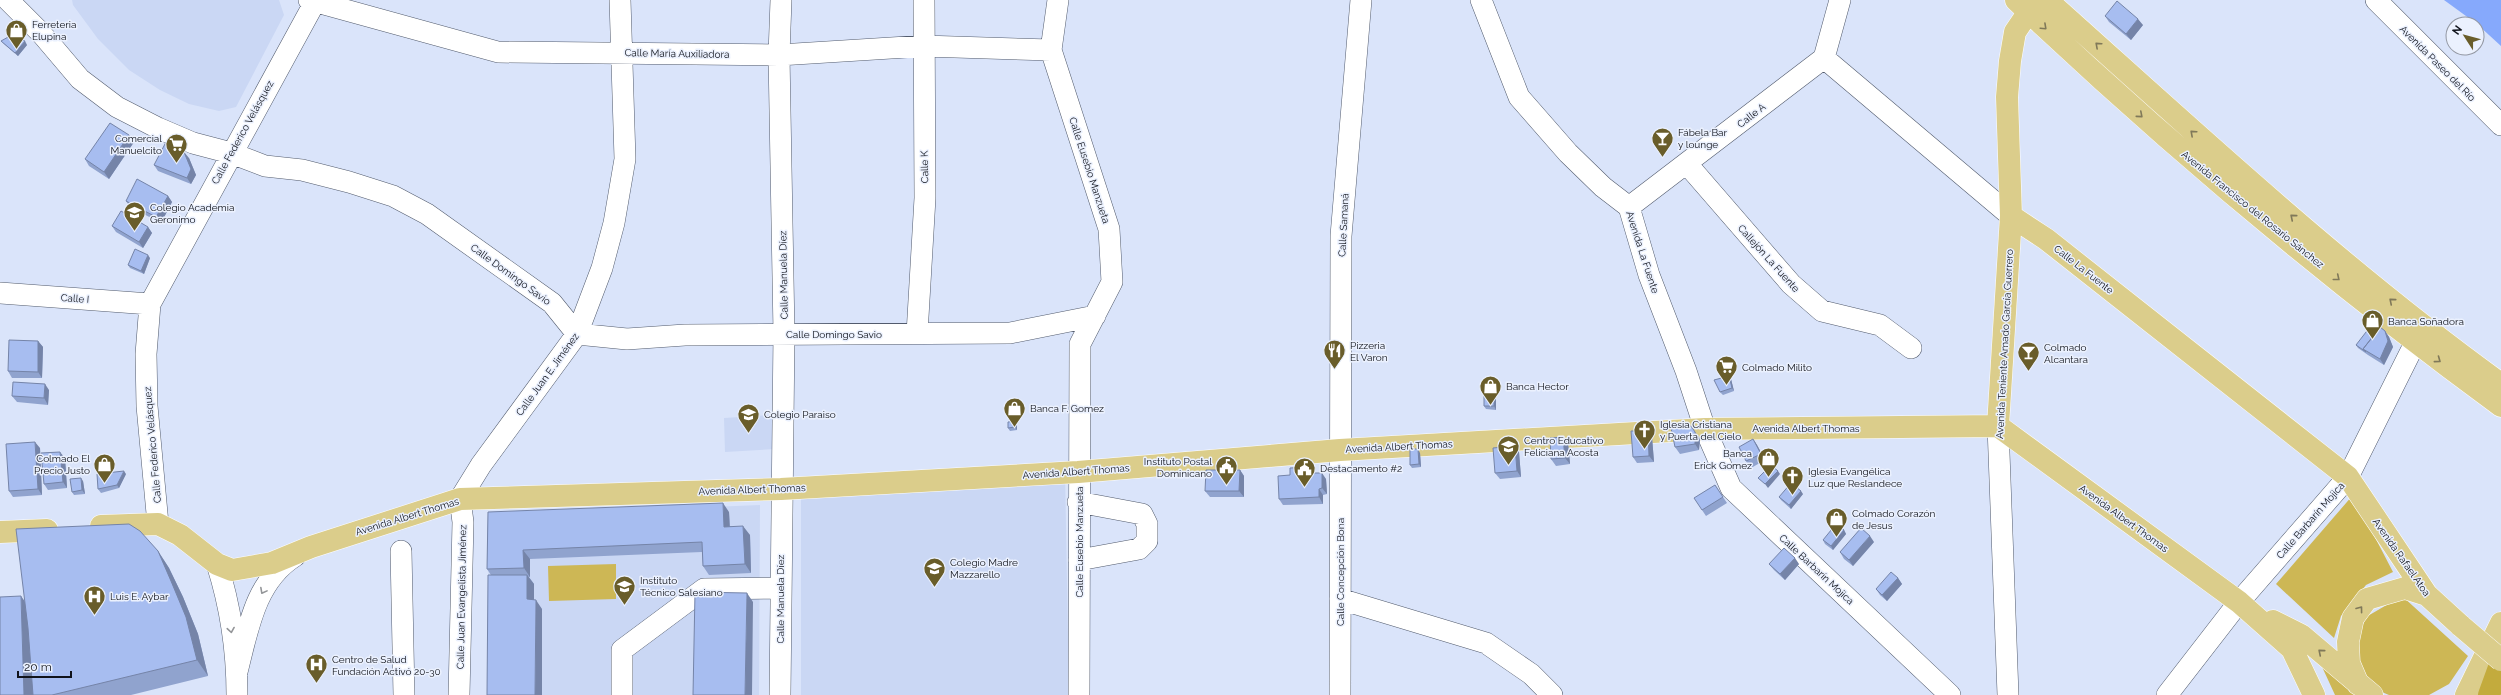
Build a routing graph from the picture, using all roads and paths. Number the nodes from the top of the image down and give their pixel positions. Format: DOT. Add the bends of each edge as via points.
graph roads {
  1 [pos="4,0"];
  2 [pos="8,0"];
  3 [pos="620,0"];
  4 [pos="781,0"];
  5 [pos="924,0"];
  6 [pos="1058,0"];
  7 [pos="1361,0"];
  8 [pos="1481,0"];
  9 [pos="1840,0"];
  10 [pos="2047,0"];
  11 [pos="2376,0"];
  12 [pos="313,1"];
  13 [pos="2027,4"];
  14 [pos="0,5"];
  15 [pos="923,46"];
  16 [pos="1051,50"];
  17 [pos="623,52"];
  18 [pos="780,55"];
  19 [pos="1824,58"];
  20 [pos="2501,126"];
  21 [pos="231,153"];
  22 [pos="1687,164"];
  23 [pos="1629,207"];
  24 [pos="2011,216"];
  25 [pos="0,293"];
  26 [pos="150,304"];
  27 [pos="1095,316"];
  28 [pos="577,334"];
  29 [pos="784,334"];
  30 [pos="917,334"];
  31 [pos="2419,334"];
  32 [pos="1911,348"];
  33 [pos="2501,384"];
  34 [pos="2501,406"];
  35 [pos="1998,426"];
  36 [pos="1705,429"];
  37 [pos="1340,450"];
  38 [pos="1078,472"];
  39 [pos="2348,477"];
  40 [pos="781,489"];
  41 [pos="460,499"];
  42 [pos="1078,502"];
  43 [pos="158,524"];
  44 [pos="0,532"];
  45 [pos="311,547"];
  46 [pos="401,551"];
  47 [pos="1079,560"];
  48 [pos="216,564"];
  49 [pos="780,588"];
  50 [pos="2427,595"];
  51 [pos="1340,598"];
  52 [pos="2239,602"];
  53 [pos="2501,623"];
  54 [pos="2496,660"];
  55 [pos="237,672"];
  56 [pos="2366,690"];
  57 [pos="237,695"];
  58 [pos="404,695"];
  59 [pos="459,695"];
  60 [pos="622,695"];
  61 [pos="780,695"];
  62 [pos="1079,695"];
  63 [pos="1340,695"];
  64 [pos="1552,695"];
  65 [pos="1950,695"];
  66 [pos="2008,695"];
  67 [pos="2167,695"];
  68 [pos="2314,695"];
  69 [pos="2450,695"];
  70 [pos="2466,695"];
  71 [pos="2489,695"];
  1 -- 14 [label="street"];
  2 -- 21 [label="street, Calle Domingo Savio" via="80,79 117,107 186,140"];
  3 -- 17 [label="street, Calle Juan E. Jiménez"];
  4 -- 18 [label="street, Calle Manuela Díez"];
  5 -- 15 [label="street, Calle K"];
  6 -- 16 [label="street, Calle Eusebio Manzueta"];
  7 -- 37 [label="street, Calle Samaná" via="1341,236"];
  8 -- 23 [label="street, Avenida La Fuente" via="1519,97 1568,153 1603,187"];
  9 -- 19 [label="street"];
  31 -- 10 [label="main road, Avenida Francisco del Rosario Sánchez, one-way"];
  11 -- 20 [label="street, Avenida Paseo del Río"];
  12 -- 17 [label="street, Calle María Auxiliadora" via="498,52"];
  12 -- 21 [label="street, Calle Federico Velásquez"];
  13 -- 24 [label="main road, Avenida Teniente Amado García Guerrero" via="2015,32 2007,97"];
  13 -- 31 [label="main road, Avenida Francisco del Rosario Sánchez, one-way" via="2114,92 2174,144"];
  15 -- 16 [label="street, Calle María Auxiliadora"];
  15 -- 18 [label="street, Calle María Auxiliadora"];
  15 -- 30 [label="street, Calle K" via="924,198"];
  16 -- 27 [label="street, Calle Eusebio Manzueta" via="1109,229 1112,282"];
  17 -- 18 [label="street, Calle María Auxiliadora"];
  17 -- 28 [label="street, Calle Juan E. Jiménez" via="625,159 614,223 602,268"];
  18 -- 29 [label="street, Calle Manuela Díez"];
  19 -- 22 [label="street, Calle A"];
  19 -- 24 [label="street, Calle La Fuente"];
  21 -- 26 [label="street, Calle Federico Velásquez"];
  21 -- 28 [label="street, Calle Domingo Savio" via="265,166 302,170 349,182 393,196 428,214 552,303"];
  22 -- 23 [label="street, Calle A"];
  22 -- 32 [label="street, Callejón La Fuente" via="1791,284 1822,311 1880,325"];
  23 -- 36 [label="street, Avenida La Fuente" via="1649,275"];
  24 -- 35 [label="main road, Avenida Teniente Amado García Guerrero"];
  24 -- 39 [label="main road, Calle La Fuente" via="2046,239"];
  25 -- 26 [label="street, Calle I"];
  26 -- 43 [label="street, Calle Federico Velásquez" via="146,354 147,406"];
  27 -- 30 [label="street, Calle Domingo Savio" via="1010,333"];
  27 -- 38 [label="street, Calle Eusebio Manzueta" via="1080,344"];
  28 -- 29 [label="street, Calle Domingo Savio" via="627,339 685,335"];
  28 -- 41 [label="street, Calle Juan E. Jiménez" via="480,465"];
  29 -- 30 [label="street, Calle Domingo Savio"];
  29 -- 40 [label="street, Calle Manuela Díez"];
  31 -- 33 [label="main road, Avenida Francisco del Rosario Sánchez"];
  31 -- 34 [label="main road, Avenida Francisco del Rosario Sánchez, one-way"];
  31 -- 39 [label="street, Calle Barbarín Mojica"];
  35 -- 36 [label="main road, Avenida Albert Thomas"];
  35 -- 52 [label="main road, Avenida Albert Thomas"];
  35 -- 66 [label="street, Avenida Teniente Amado García Guerrero"];
  36 -- 37 [label="main road, Avenida Albert Thomas"];
  36 -- 65 [label="street, Calle Barbarín Mojica" via="1731,488"];
  37 -- 38 [label="main road, Avenida Albert Thomas"];
  37 -- 51 [label="street, Calle Concepción Bona"];
  38 -- 40 [label="main road, Avenida Albert Thomas"];
  38 -- 42 [label="street, Calle Eusebio Manzueta"];
  39 -- 50 [label="main road, Avenida Rafael Atoa"];
  39 -- 52 [label="street, Calle Barbarín Mojica"];
  40 -- 41 [label="main road, Avenida Albert Thomas"];
  40 -- 49 [label="street, Calle Manuela Díez"];
  41 -- 45 [label="main road, Avenida Albert Thomas"];
  41 -- 59 [label="street, Calle Juan Evangelista Jiménez" via="463,522"];
  42 -- 47 [label="street, Calle Eusebio Manzueta"];
  42 -- 47 [label="street" via="1142,514 1147,524 1147,541 1139,549"];
  43 -- 44 [label="main road"];
  43 -- 48 [label="main road, Avenida Albert Thomas" via="174,532"];
  45 -- 48 [label="main road, Avenida Albert Thomas" via="272,563 254,567 232,570"];
  45 -- 55 [label="street, one-way" via="280,566 268,582 255,605"];
  46 -- 58 [label="street"];
  47 -- 62 [label="street, Calle Eusebio Manzueta"];
  48 -- 55 [label="street, one-way" via="226,603"];
  49 -- 60 [label="street" via="704,589 622,650"];
  49 -- 61 [label="street, Calle Manuela Díez"];
  50 -- 54 [label="main road, Avenida Rafael Atoa, bridge"];
  56 -- 50 [label="main road, one-way" via="2349,663 2348,642 2353,618 2367,599 2405,588"];
  51 -- 63 [label="street, Calle Concepción Bona"];
  51 -- 64 [label="street" via="1486,643 1532,674"];
  56 -- 52 [label="main road, one-way" via="2301,635"];
  52 -- 67 [label="street, Calle Barbarín Mojica"];
  52 -- 68 [label="main road" via="2292,649"];
  53 -- 54 [label="main road"];
  54 -- 69 [label="main road"];
  54 -- 70 [label="main road"];
  54 -- 71 [label="highway"];
  55 -- 57 [label="street"];
}
